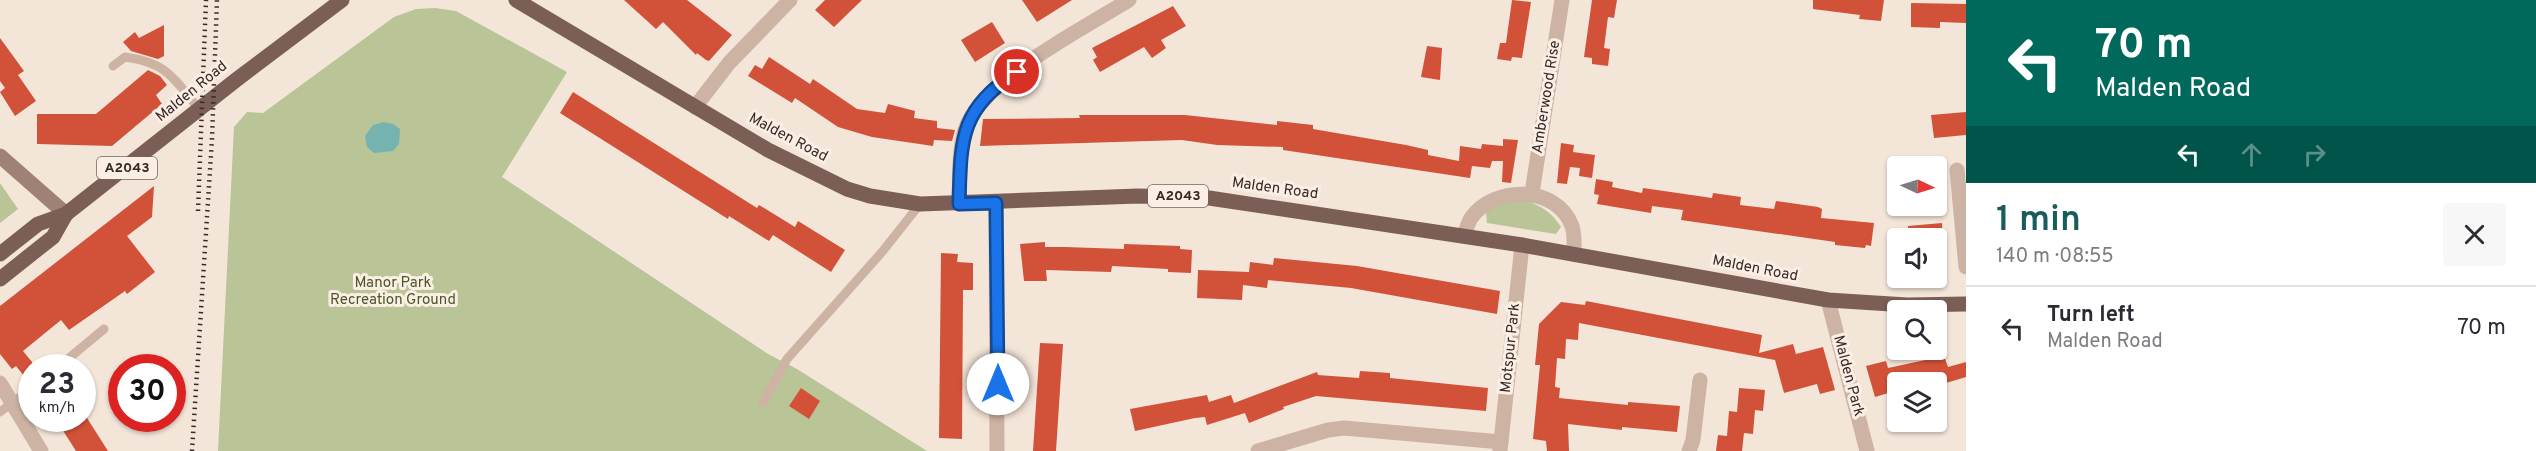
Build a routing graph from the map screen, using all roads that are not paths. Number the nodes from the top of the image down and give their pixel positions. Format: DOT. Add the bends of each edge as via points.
graph roads {
  1 [pos="342,0"];
  2 [pos="516,0"];
  3 [pos="790,0"];
  4 [pos="1129,0"];
  5 [pos="1562,0"];
  6 [pos="112,66"];
  7 [pos="695,107"];
  8 [pos="199,109"];
  9 [pos="0,156"];
  10 [pos="1957,170"];
  11 [pos="1532,194"];
  12 [pos="996,203"];
  13 [pos="920,204"];
  14 [pos="959,204"];
  15 [pos="66,214"];
  16 [pos="1464,236"];
  17 [pos="1522,245"];
  18 [pos="0,254"];
  19 [pos="1574,254"];
  20 [pos="1966,267"];
  21 [pos="0,279"];
  22 [pos="1828,300"];
  23 [pos="1966,304"];
  24 [pos="104,329"];
  25 [pos="74,354"];
  26 [pos="1700,380"];
  27 [pos="0,383"];
  28 [pos="18,399"];
  29 [pos="763,403"];
  30 [pos="6,408"];
  31 [pos="1501,446"];
  32 [pos="41,451"];
  33 [pos="997,451"];
  34 [pos="1258,451"];
  35 [pos="1689,451"];
  36 [pos="1867,451"];
  1 -- 8 [label="main road, Malden Road / A2043"];
  2 -- 7 [label="main road, Malden Road / A2043"];
  3 -- 7 [label="street" via="729,63"];
  4 -- 14 [label="street" via="998,84 984,97 964,131"];
  5 -- 11 [label="street, Amberwood Rise"];
  6 -- 8 [label="lane" via="125,57 158,64"];
  7 -- 13 [label="main road, Malden Road / A2043" via="768,150 847,189"];
  8 -- 15 [label="main road, Malden Road / A2043"];
  9 -- 15 [label="main road"];
  10 -- 20 [label="street"];
  11 -- 16 [label="street" via="1501,195 1470,218"];
  11 -- 19 [label="street" via="1563,212 1572,224"];
  12 -- 14 [label="main road, Malden Road / A2043"];
  12 -- 16 [label="main road, Malden Road / A2043" via="1209,198"];
  12 -- 33 [label="street"];
  13 -- 14 [label="main road, Malden Road / A2043"];
  13 -- 29 [label="lane" via="787,359"];
  15 -- 18 [label="main road, Malden Road / A2043" via="38,224"];
  15 -- 21 [label="main road, Malden Road / A2043" via="53,237"];
  16 -- 17 [label="main road, Malden Road / A2043"];
  17 -- 19 [label="main road, Malden Road / A2043"];
  17 -- 31 [label="street, Motspur Park"];
  19 -- 22 [label="main road, Malden Road / A2043"];
  22 -- 23 [label="main road, Malden Road / A2043"];
  22 -- 36 [label="street, Malden Park"];
  24 -- 25 [label="lane"];
  26 -- 35 [label="street"];
  27 -- 30 [label="street"];
  28 -- 30 [label="lane"];
  30 -- 32 [label="street"];
  31 -- 34 [label="street" via="1344,428"];
}
